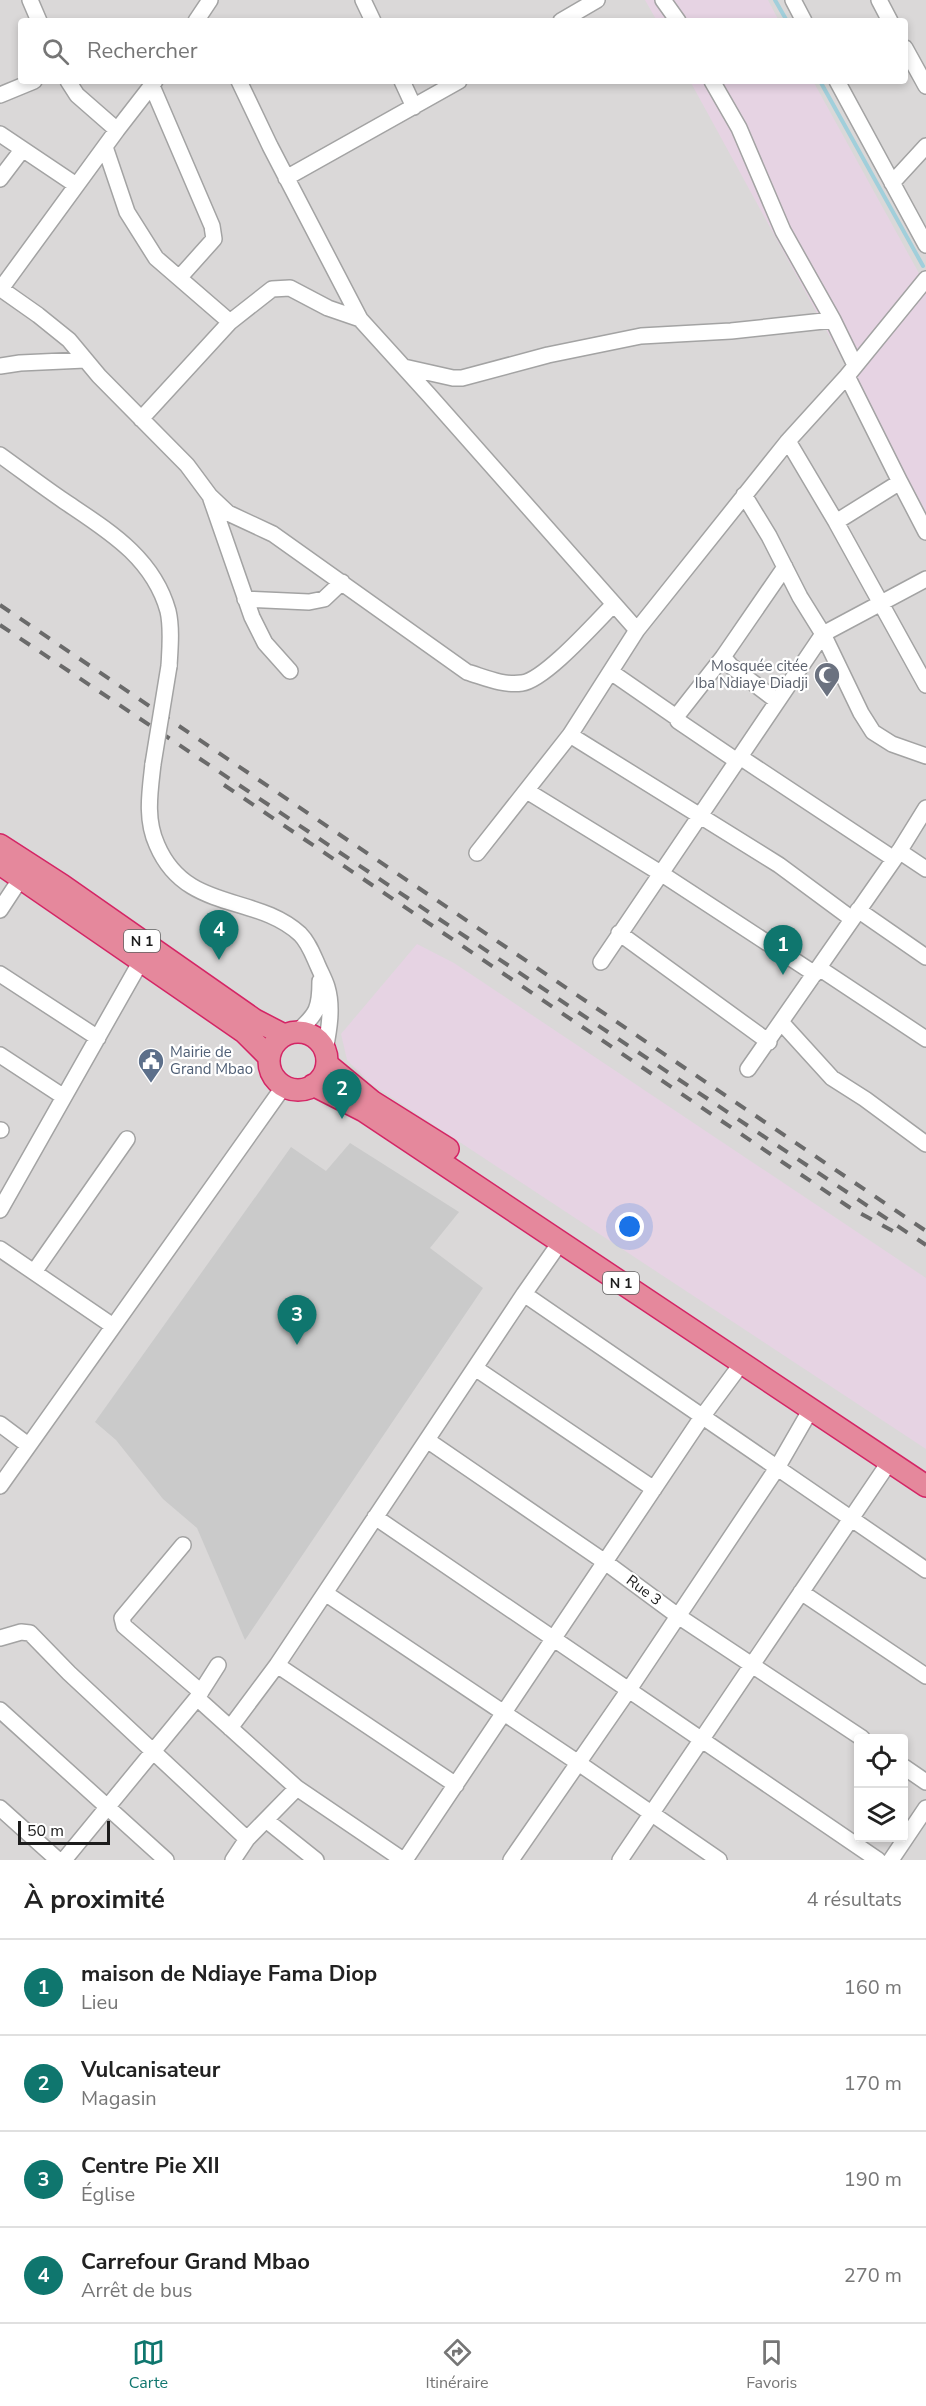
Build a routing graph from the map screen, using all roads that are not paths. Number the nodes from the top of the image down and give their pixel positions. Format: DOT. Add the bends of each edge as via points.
graph roads {
  1 [pos="363,0"];
  2 [pos="597,0"];
  3 [pos="663,0"];
  4 [pos="793,0"];
  5 [pos="879,0"];
  6 [pos="372,18"];
  7 [pos="566,18"];
  8 [pos="676,18"];
  9 [pos="802,18"];
  10 [pos="888,18"];
  11 [pos="908,53"];
  12 [pos="27,84"];
  13 [pos="70,84"];
  14 [pos="154,84"];
  15 [pos="240,84"];
  16 [pos="403,84"];
  17 [pos="454,84"];
  18 [pos="714,84"];
  19 [pos="839,84"];
  20 [pos="926,86"];
  21 [pos="0,95"];
  22 [pos="414,107"];
  23 [pos="117,130"];
  24 [pos="0,134"];
  25 [pos="926,146"];
  26 [pos="105,147"];
  27 [pos="22,150"];
  28 [pos="286,178"];
  29 [pos="0,179"];
  30 [pos="892,183"];
  31 [pos="76,185"];
  32 [pos="926,245"];
  33 [pos="180,277"];
  34 [pos="926,279"];
  35 [pos="0,289"];
  36 [pos="360,319"];
  37 [pos="833,320"];
  38 [pos="230,322"];
  39 [pos="85,360"];
  40 [pos="0,366"];
  41 [pos="404,367"];
  42 [pos="851,370"];
  43 [pos="453,378"];
  44 [pos="429,395"];
  45 [pos="141,419"];
  46 [pos="788,441"];
  47 [pos="0,455"];
  48 [pos="900,482"];
  49 [pos="744,495"];
  50 [pos="210,496"];
  51 [pos="836,522"];
  52 [pos="926,532"];
  53 [pos="785,567"];
  54 [pos="926,579"];
  55 [pos="342,582"];
  56 [pos="246,599"];
  57 [pos="881,603"];
  58 [pos="614,604"];
  59 [pos="637,630"];
  60 [pos="822,634"];
  61 [pos="723,657"];
  62 [pos="291,671"];
  63 [pos="611,672"];
  64 [pos="926,685"];
  65 [pos="777,701"];
  66 [pos="676,717"];
  67 [pos="570,735"];
  68 [pos="926,756"];
  69 [pos="739,759"];
  70 [pos="527,791"];
  71 [pos="926,808"];
  72 [pos="700,815"];
  73 [pos="0,845"];
  74 [pos="477,853"];
  75 [pos="897,855"];
  76 [pos="0,864"];
  77 [pos="926,869"];
  78 [pos="662,874"];
  79 [pos="21,878"];
  80 [pos="0,910"];
  81 [pos="855,915"];
  82 [pos="619,933"];
  83 [pos="926,957"];
  84 [pos="141,961"];
  85 [pos="601,962"];
  86 [pos="817,971"];
  87 [pos="320,972"];
  88 [pos="0,974"];
  89 [pos="781,1022"];
  90 [pos="291,1033"];
  91 [pos="98,1038"];
  92 [pos="926,1038"];
  93 [pos="769,1042"];
  94 [pos="0,1055"];
  95 [pos="268,1057"];
  96 [pos="326,1057"];
  97 [pos="748,1069"];
  98 [pos="313,1085"];
  99 [pos="284,1086"];
  100 [pos="64,1097"];
  101 [pos="128,1139"];
  102 [pos="926,1144"];
  103 [pos="0,1210"];
  104 [pos="561,1241"];
  105 [pos="0,1249"];
  106 [pos="34,1272"];
  107 [pos="524,1294"];
  108 [pos="113,1326"];
  109 [pos="742,1363"];
  110 [pos="475,1368"];
  111 [pos="811,1409"];
  112 [pos="702,1417"];
  113 [pos="0,1424"];
  114 [pos="427,1440"];
  115 [pos="28,1445"];
  116 [pos="890,1461"];
  117 [pos="777,1468"];
  118 [pos="926,1471"];
  119 [pos="0,1486"];
  120 [pos="926,1486"];
  121 [pos="654,1490"];
  122 [pos="375,1517"];
  123 [pos="851,1518"];
  124 [pos="183,1545"];
  125 [pos="605,1562"];
  126 [pos="926,1569"];
  127 [pos="801,1592"];
  128 [pos="325,1593"];
  129 [pos="678,1616"];
  130 [pos="554,1637"];
  131 [pos="0,1638"];
  132 [pos="218,1665"];
  133 [pos="277,1665"];
  134 [pos="752,1665"];
  135 [pos="926,1676"];
  136 [pos="628,1691"];
  137 [pos="199,1695"];
  138 [pos="0,1710"];
  139 [pos="503,1713"];
  140 [pos="230,1728"];
  141 [pos="856,1734"];
  142 [pos="700,1740"];
  143 [pos="154,1750"];
  144 [pos="578,1762"];
  145 [pos="908,1770"];
  146 [pos="926,1782"];
  147 [pos="456,1785"];
  148 [pos="297,1788"];
  149 [pos="108,1806"];
  150 [pos="0,1808"];
  151 [pos="926,1808"];
  152 [pos="651,1813"];
  153 [pos="266,1820"];
  154 [pos="248,1839"];
  155 [pos="58,1860"];
  156 [pos="64,1860"];
  157 [pos="166,1860"];
  158 [pos="233,1860"];
  159 [pos="316,1860"];
  160 [pos="404,1860"];
  161 [pos="511,1860"];
  162 [pos="620,1860"];
  163 [pos="718,1860"];
  164 [pos="878,1860"];
  165 [pos="891,1860"];
  1 -- 6 [label="street"];
  2 -- 7 [label="street"];
  3 -- 8 [label="street"];
  4 -- 9 [label="street"];
  5 -- 10 [label="street"];
  11 -- 20 [label="street"];
  12 -- 21 [label="street"];
  13 -- 23 [label="street"];
  14 -- 23 [label="street"];
  14 -- 33 [label="street" via="214,239"];
  15 -- 28 [label="street"];
  16 -- 22 [label="street"];
  17 -- 22 [label="street"];
  18 -- 37 [label="street" via="739,128 783,231"];
  19 -- 30 [label="street"];
  22 -- 28 [label="street"];
  23 -- 26 [label="street"];
  24 -- 27 [label="street"];
  25 -- 30 [label="street"];
  26 -- 31 [label="street"];
  26 -- 33 [label="street" via="127,212 156,258"];
  27 -- 29 [label="street"];
  27 -- 31 [label="street"];
  28 -- 36 [label="street"];
  30 -- 32 [label="street"];
  31 -- 35 [label="street"];
  33 -- 38 [label="street"];
  34 -- 42 [label="street"];
  35 -- 39 [label="street" via="69,340"];
  36 -- 38 [label="street" via="290,288 272,289"];
  36 -- 41 [label="street"];
  37 -- 42 [label="street"];
  37 -- 43 [label="street" via="642,336"];
  38 -- 45 [label="street"];
  39 -- 40 [label="street"];
  39 -- 45 [label="street"];
  41 -- 43 [label="street"];
  41 -- 44 [label="street"];
  42 -- 46 [label="street"];
  42 -- 48 [label="street"];
  43 -- 44 [label="street"];
  44 -- 58 [label="street"];
  45 -- 50 [label="street" via="187,465"];
  46 -- 49 [label="street"];
  46 -- 51 [label="street"];
  47 -- 87 [label="street, bridge" via="111,533 146,566 159,588 168,613 169,666 149,800 156,844 167,864 198,891 272,916 291,927 310,947"];
  48 -- 51 [label="street"];
  48 -- 52 [label="street"];
  49 -- 53 [label="street"];
  49 -- 59 [label="street"];
  50 -- 55 [label="street" via="228,513 273,534"];
  50 -- 56 [label="street"];
  51 -- 57 [label="street"];
  53 -- 60 [label="street"];
  53 -- 61 [label="street"];
  54 -- 57 [label="street"];
  55 -- 56 [label="street" via="324,599 309,602"];
  55 -- 58 [label="street" via="467,672 502,682 524,683 555,664"];
  56 -- 62 [label="street" via="266,643"];
  57 -- 60 [label="street"];
  57 -- 64 [label="street"];
  58 -- 59 [label="street"];
  59 -- 63 [label="street"];
  60 -- 65 [label="street"];
  60 -- 68 [label="street" via="873,732 892,744"];
  61 -- 65 [label="street"];
  61 -- 66 [label="street"];
  63 -- 66 [label="street"];
  63 -- 67 [label="street"];
  65 -- 69 [label="street"];
  66 -- 69 [label="street"];
  67 -- 70 [label="street"];
  67 -- 72 [label="street"];
  69 -- 72 [label="street"];
  69 -- 75 [label="street"];
  70 -- 74 [label="street"];
  70 -- 78 [label="street"];
  71 -- 75 [label="street"];
  72 -- 78 [label="street"];
  72 -- 81 [label="street"];
  73 -- 90 [label="highway, N 1" via="255,1020"];
  75 -- 77 [label="street"];
  75 -- 81 [label="street"];
  76 -- 79 [label="highway, N 1"];
  78 -- 82 [label="street"];
  78 -- 86 [label="street"];
  79 -- 80 [label="street"];
  79 -- 84 [label="highway, N 1"];
  81 -- 83 [label="street"];
  81 -- 86 [label="street"];
  82 -- 85 [label="street"];
  82 -- 93 [label="street"];
  84 -- 91 [label="street"];
  84 -- 95 [label="highway, N 1" via="244,1032"];
  86 -- 89 [label="street"];
  86 -- 92 [label="street"];
  87 -- 90 [label="street" via="319,1006 314,1017"];
  87 -- 96 [label="street" via="330,1002"];
  88 -- 91 [label="street"];
  89 -- 93 [label="street"];
  89 -- 102 [label="street" via="832,1078"];
  90 -- 95 [label="highway" via="274,1044"];
  90 -- 96 [label="highway, N 1" via="314,1037"];
  91 -- 100 [label="street"];
  93 -- 97 [label="street"];
  94 -- 100 [label="street"];
  95 -- 99 [label="highway, N 1" via="270,1071"];
  96 -- 98 [label="highway" via="322,1077"];
  96 -- 118 [label="highway, N 1" via="374,1101"];
  98 -- 99 [label="highway, N 1" via="297,1090"];
  98 -- 104 [label="highway, N 1" via="364,1111"];
  99 -- 108 [label="street"];
  100 -- 103 [label="street"];
  101 -- 106 [label="street"];
  104 -- 107 [label="street"];
  104 -- 109 [label="highway, N 1"];
  105 -- 106 [label="street"];
  106 -- 108 [label="street"];
  107 -- 110 [label="street"];
  107 -- 112 [label="street"];
  108 -- 115 [label="street"];
  109 -- 111 [label="highway, N 1"];
  109 -- 112 [label="street"];
  110 -- 114 [label="street"];
  110 -- 121 [label="street"];
  111 -- 116 [label="highway, N 1"];
  111 -- 117 [label="street"];
  112 -- 117 [label="street"];
  112 -- 121 [label="street"];
  113 -- 115 [label="street"];
  114 -- 122 [label="street"];
  114 -- 125 [label="street, Rue 3"];
  115 -- 119 [label="street"];
  116 -- 120 [label="highway, N 1"];
  116 -- 123 [label="street"];
  117 -- 123 [label="street"];
  117 -- 129 [label="street"];
  121 -- 125 [label="street"];
  122 -- 128 [label="street"];
  122 -- 130 [label="street"];
  123 -- 126 [label="street"];
  123 -- 127 [label="street"];
  124 -- 137 [label="street" via="122,1622"];
  125 -- 129 [label="street, Rue 3"];
  125 -- 130 [label="street"];
  127 -- 134 [label="street"];
  127 -- 135 [label="street"];
  128 -- 133 [label="street"];
  128 -- 139 [label="street"];
  129 -- 134 [label="street, Rue 3"];
  129 -- 136 [label="street"];
  130 -- 136 [label="street"];
  130 -- 139 [label="street"];
  131 -- 143 [label="street" via="30,1633"];
  132 -- 137 [label="street"];
  133 -- 140 [label="street"];
  133 -- 147 [label="street"];
  134 -- 141 [label="street, Rue 3"];
  134 -- 142 [label="street"];
  136 -- 142 [label="street"];
  136 -- 144 [label="street"];
  137 -- 140 [label="street"];
  137 -- 143 [label="street"];
  138 -- 149 [label="street"];
  139 -- 144 [label="street"];
  139 -- 147 [label="street"];
  140 -- 148 [label="street"];
  142 -- 152 [label="street"];
  142 -- 164 [label="street"];
  143 -- 149 [label="street"];
  143 -- 154 [label="street"];
  144 -- 152 [label="street"];
  144 -- 161 [label="street"];
  145 -- 146 [label="street"];
  147 -- 160 [label="street"];
  148 -- 153 [label="street"];
  148 -- 160 [label="street"];
  149 -- 156 [label="street"];
  149 -- 157 [label="street"];
  150 -- 155 [label="street"];
  151 -- 165 [label="street"];
  152 -- 162 [label="street"];
  152 -- 163 [label="street"];
  153 -- 154 [label="street"];
  153 -- 159 [label="street"];
  154 -- 158 [label="street"];
}
